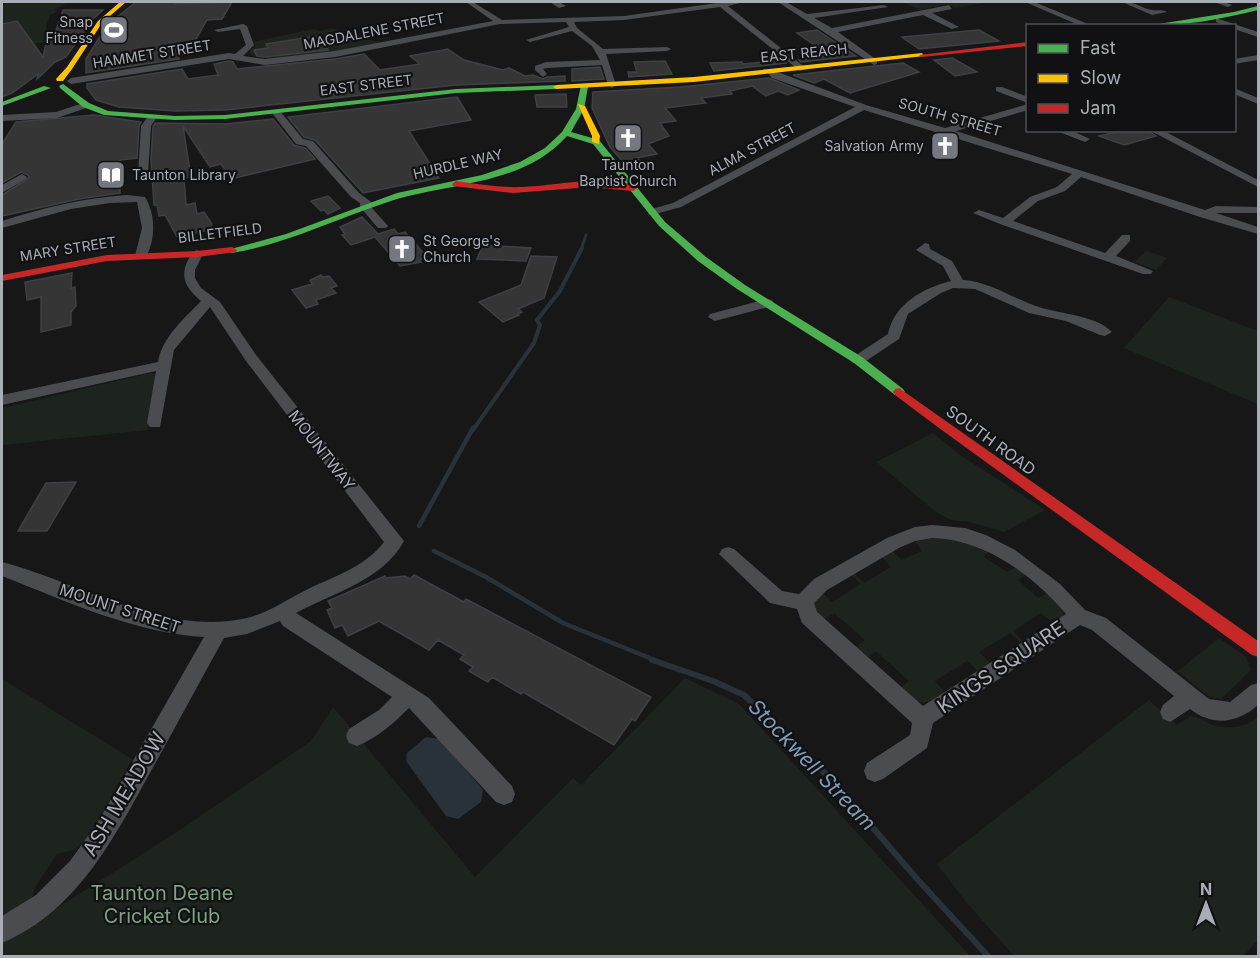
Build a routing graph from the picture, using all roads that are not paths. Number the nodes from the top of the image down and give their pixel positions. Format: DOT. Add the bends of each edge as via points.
graph roads {
  1 [pos="123,2"];
  2 [pos="469,2"];
  3 [pos="554,2"];
  4 [pos="741,2"];
  5 [pos="784,2"];
  6 [pos="1029,2"];
  7 [pos="715,3"];
  8 [pos="1128,4"];
  9 [pos="845,5"];
  10 [pos="562,6"];
  11 [pos="884,7"];
  12 [pos="949,7"];
  13 [pos="1255,8"];
  14 [pos="854,9"];
  15 [pos="1222,10"];
  16 [pos="924,12"];
  17 [pos="1163,12"];
  18 [pos="808,16"];
  19 [pos="569,20"];
  20 [pos="500,22"];
  21 [pos="1084,24"];
  22 [pos="1158,24"];
  23 [pos="1232,24"];
  24 [pos="955,27"];
  25 [pos="1236,27"];
  26 [pos="572,29"];
  27 [pos="1258,29"];
  28 [pos="218,30"];
  29 [pos="831,31"];
  30 [pos="1246,31"];
  31 [pos="1258,35"];
  32 [pos="536,38"];
  33 [pos="1026,44"];
  34 [pos="667,49"];
  35 [pos="601,52"];
  36 [pos="238,56"];
  37 [pos="1258,58"];
  38 [pos="605,62"];
  39 [pos="874,62"];
  40 [pos="1236,62"];
  41 [pos="538,68"];
  42 [pos="803,69"];
  43 [pos="772,73"];
  44 [pos="64,82"];
  45 [pos="612,85"];
  46 [pos="1012,86"];
  47 [pos="584,87"];
  48 [pos="1236,92"];
  49 [pos="1026,99"];
  50 [pos="1254,99"];
  51 [pos="1236,100"];
  52 [pos="2,104"];
  53 [pos="86,105"];
  54 [pos="581,106"];
  55 [pos="863,107"];
  56 [pos="1026,108"];
  57 [pos="277,113"];
  58 [pos="1004,113"];
  59 [pos="152,117"];
  60 [pos="2,118"];
  61 [pos="1026,119"];
  62 [pos="945,132"];
  63 [pos="1065,132"];
  64 [pos="1158,132"];
  65 [pos="567,133"];
  66 [pos="1085,139"];
  67 [pos="596,142"];
  68 [pos="1080,172"];
  69 [pos="142,174"];
  70 [pos="22,177"];
  71 [pos="489,177"];
  72 [pos="615,179"];
  73 [pos="456,184"];
  74 [pos="1258,184"];
  75 [pos="2,190"];
  76 [pos="505,190"];
  77 [pos="366,204"];
  78 [pos="1258,210"];
  79 [pos="652,212"];
  80 [pos="979,213"];
  81 [pos="1204,215"];
  82 [pos="1004,222"];
  83 [pos="2,225"];
  84 [pos="382,226"];
  85 [pos="1258,231"];
  86 [pos="1126,238"];
  87 [pos="925,248"];
  88 [pos="197,254"];
  89 [pos="141,256"];
  90 [pos="1108,257"];
  91 [pos="1148,271"];
  92 [pos="2,278"];
  93 [pos="958,283"];
  94 [pos="209,300"];
  95 [pos="767,303"];
  96 [pos="715,317"];
  97 [pos="1105,332"];
  98 [pos="858,360"];
  99 [pos="165,365"];
  100 [pos="2,400"];
  101 [pos="155,423"];
  102 [pos="395,541"];
  103 [pos="728,554"];
  104 [pos="2,568"];
  105 [pos="804,603"];
  106 [pos="283,609"];
  107 [pos="1078,616"];
  108 [pos="217,632"];
  109 [pos="1258,650"];
  110 [pos="1258,692"];
  111 [pos="408,694"];
  112 [pos="1189,697"];
  113 [pos="1170,712"];
  114 [pos="924,717"];
  115 [pos="357,736"];
  116 [pos="875,771"];
  117 [pos="504,794"];
  118 [pos="2,930"];
  1 -- 44 [label="main road" via="101,21"];
  2 -- 20 [label="street"];
  3 -- 10 [label="street"];
  4 -- 7 [label="street, MAGDALENE STREET"];
  5 -- 18 [label="street"];
  6 -- 21 [label="street"];
  7 -- 19 [label="street, MAGDALENE STREET" via="663,14"];
  7 -- 42 [label="street"];
  8 -- 17 [label="street" via="1152,13"];
  9 -- 14 [label="street"];
  11 -- 14 [label="street"];
  12 -- 16 [label="street"];
  13 -- 15 [label="main road"];
  14 -- 18 [label="street"];
  15 -- 22 [label="main road"];
  15 -- 23 [label="street"];
  16 -- 24 [label="street"];
  16 -- 29 [label="street"];
  18 -- 29 [label="street"];
  19 -- 20 [label="street, MAGDALENE STREET"];
  19 -- 26 [label="street"];
  20 -- 36 [label="street, MAGDALENE STREET" via="277,62"];
  25 -- 30 [label="street"];
  26 -- 32 [label="street"];
  26 -- 35 [label="street"];
  27 -- 30 [label="street"];
  28 -- 36 [label="street" via="243,26 250,45"];
  29 -- 39 [label="street"];
  30 -- 31 [label="street"];
  33 -- 39 [label="main road, EAST REACH"];
  34 -- 35 [label="street" via="654,48 631,55"];
  35 -- 38 [label="street"];
  36 -- 44 [label="street, HAMMET STREET"];
  37 -- 40 [label="street"];
  38 -- 41 [label="street"];
  38 -- 45 [label="street"];
  39 -- 42 [label="main road, EAST REACH"];
  42 -- 43 [label="main road, EAST REACH"];
  43 -- 45 [label="main road, EAST REACH"];
  43 -- 55 [label="street, SOUTH STREET"];
  44 -- 52 [label="main road" via="46,83 47,88"];
  44 -- 53 [label="main road"];
  45 -- 47 [label="main road, EAST REACH"];
  46 -- 49 [label="street" via="994,90"];
  47 -- 54 [label="main road, HURDLE WAY"];
  47 -- 57 [label="main road, EAST STREET" via="456,91"];
  48 -- 50 [label="street"];
  50 -- 51 [label="street"];
  53 -- 59 [label="main road, EAST STREET" via="107,113"];
  53 -- 60 [label="street" via="57,115"];
  54 -- 65 [label="main road, HURDLE WAY"];
  54 -- 67 [label="main road"];
  55 -- 62 [label="street, SOUTH STREET"];
  55 -- 79 [label="street, ALMA STREET" via="677,205"];
  56 -- 58 [label="street"];
  57 -- 59 [label="main road, EAST STREET" via="215,118"];
  57 -- 77 [label="street" via="300,142 309,143"];
  58 -- 61 [label="street"];
  58 -- 62 [label="street"];
  59 -- 69 [label="street" via="146,126"];
  62 -- 68 [label="street, SOUTH STREET"];
  63 -- 66 [label="street"];
  64 -- 74 [label="street"];
  65 -- 67 [label="main road"];
  65 -- 71 [label="main road, HURDLE WAY" via="542,154"];
  67 -- 72 [label="main road"];
  68 -- 81 [label="street, SOUTH STREET"];
  68 -- 82 [label="street" via="1059,190 1034,199"];
  70 -- 75 [label="street"];
  71 -- 73 [label="main road, HURDLE WAY"];
  71 -- 76 [label="main road" via="494,185"];
  72 -- 76 [label="main road"];
  72 -- 79 [label="main road, SOUTH ROAD" via="633,188"];
  73 -- 76 [label="main road"];
  73 -- 77 [label="main road, HURDLE WAY"];
  77 -- 84 [label="street"];
  77 -- 88 [label="main road, BILLETFIELD" via="284,239"];
  78 -- 81 [label="street" via="1216,209"];
  79 -- 95 [label="main road, SOUTH ROAD" via="672,235 702,259"];
  80 -- 82 [label="street"];
  81 -- 85 [label="street, SOUTH STREET"];
  82 -- 90 [label="street"];
  83 -- 89 [label="street" via="31,215 120,199 141,200 147,231"];
  86 -- 90 [label="street"];
  87 -- 93 [label="street" via="922,250 948,264"];
  88 -- 89 [label="main road, BILLETFIELD"];
  88 -- 94 [label="street, MOUNTWAY" via="189,278"];
  89 -- 92 [label="main road, MARY STREET" via="107,258"];
  90 -- 91 [label="street"];
  93 -- 97 [label="street" via="993,290 1037,311 1068,317"];
  93 -- 98 [label="street" via="937,288 899,314 894,336"];
  94 -- 99 [label="street" via="170,344"];
  94 -- 102 [label="street, MOUNTWAY"];
  95 -- 96 [label="street"];
  95 -- 98 [label="main road, SOUTH ROAD"];
  98 -- 109 [label="main road, SOUTH ROAD" via="995,465"];
  99 -- 100 [label="street"];
  99 -- 101 [label="street"];
  102 -- 106 [label="street, MOUNT STREET" via="386,556 375,564"];
  103 -- 105 [label="street" via="777,598"];
  104 -- 108 [label="street, MOUNT STREET" via="112,608 185,629"];
  105 -- 107 [label="street, KINGS SQUARE" via="815,589 902,539 946,532 972,537 1008,554 1065,599"];
  105 -- 114 [label="street, KINGS SQUARE" via="809,617"];
  106 -- 108 [label="street, MOUNT STREET" via="247,626"];
  106 -- 111 [label="street" via="290,620"];
  107 -- 112 [label="street, KINGS SQUARE" via="1099,624"];
  107 -- 114 [label="street, KINGS SQUARE"];
  108 -- 118 [label="street, ASH MEADOW" via="99,840 45,904"];
  110 -- 112 [label="street, KINGS SQUARE" via="1236,712 1227,714"];
  111 -- 115 [label="street" via="386,717"];
  111 -- 117 [label="street"];
  112 -- 113 [label="street"];
  114 -- 116 [label="street, KINGS SQUARE" via="919,741"];
}
